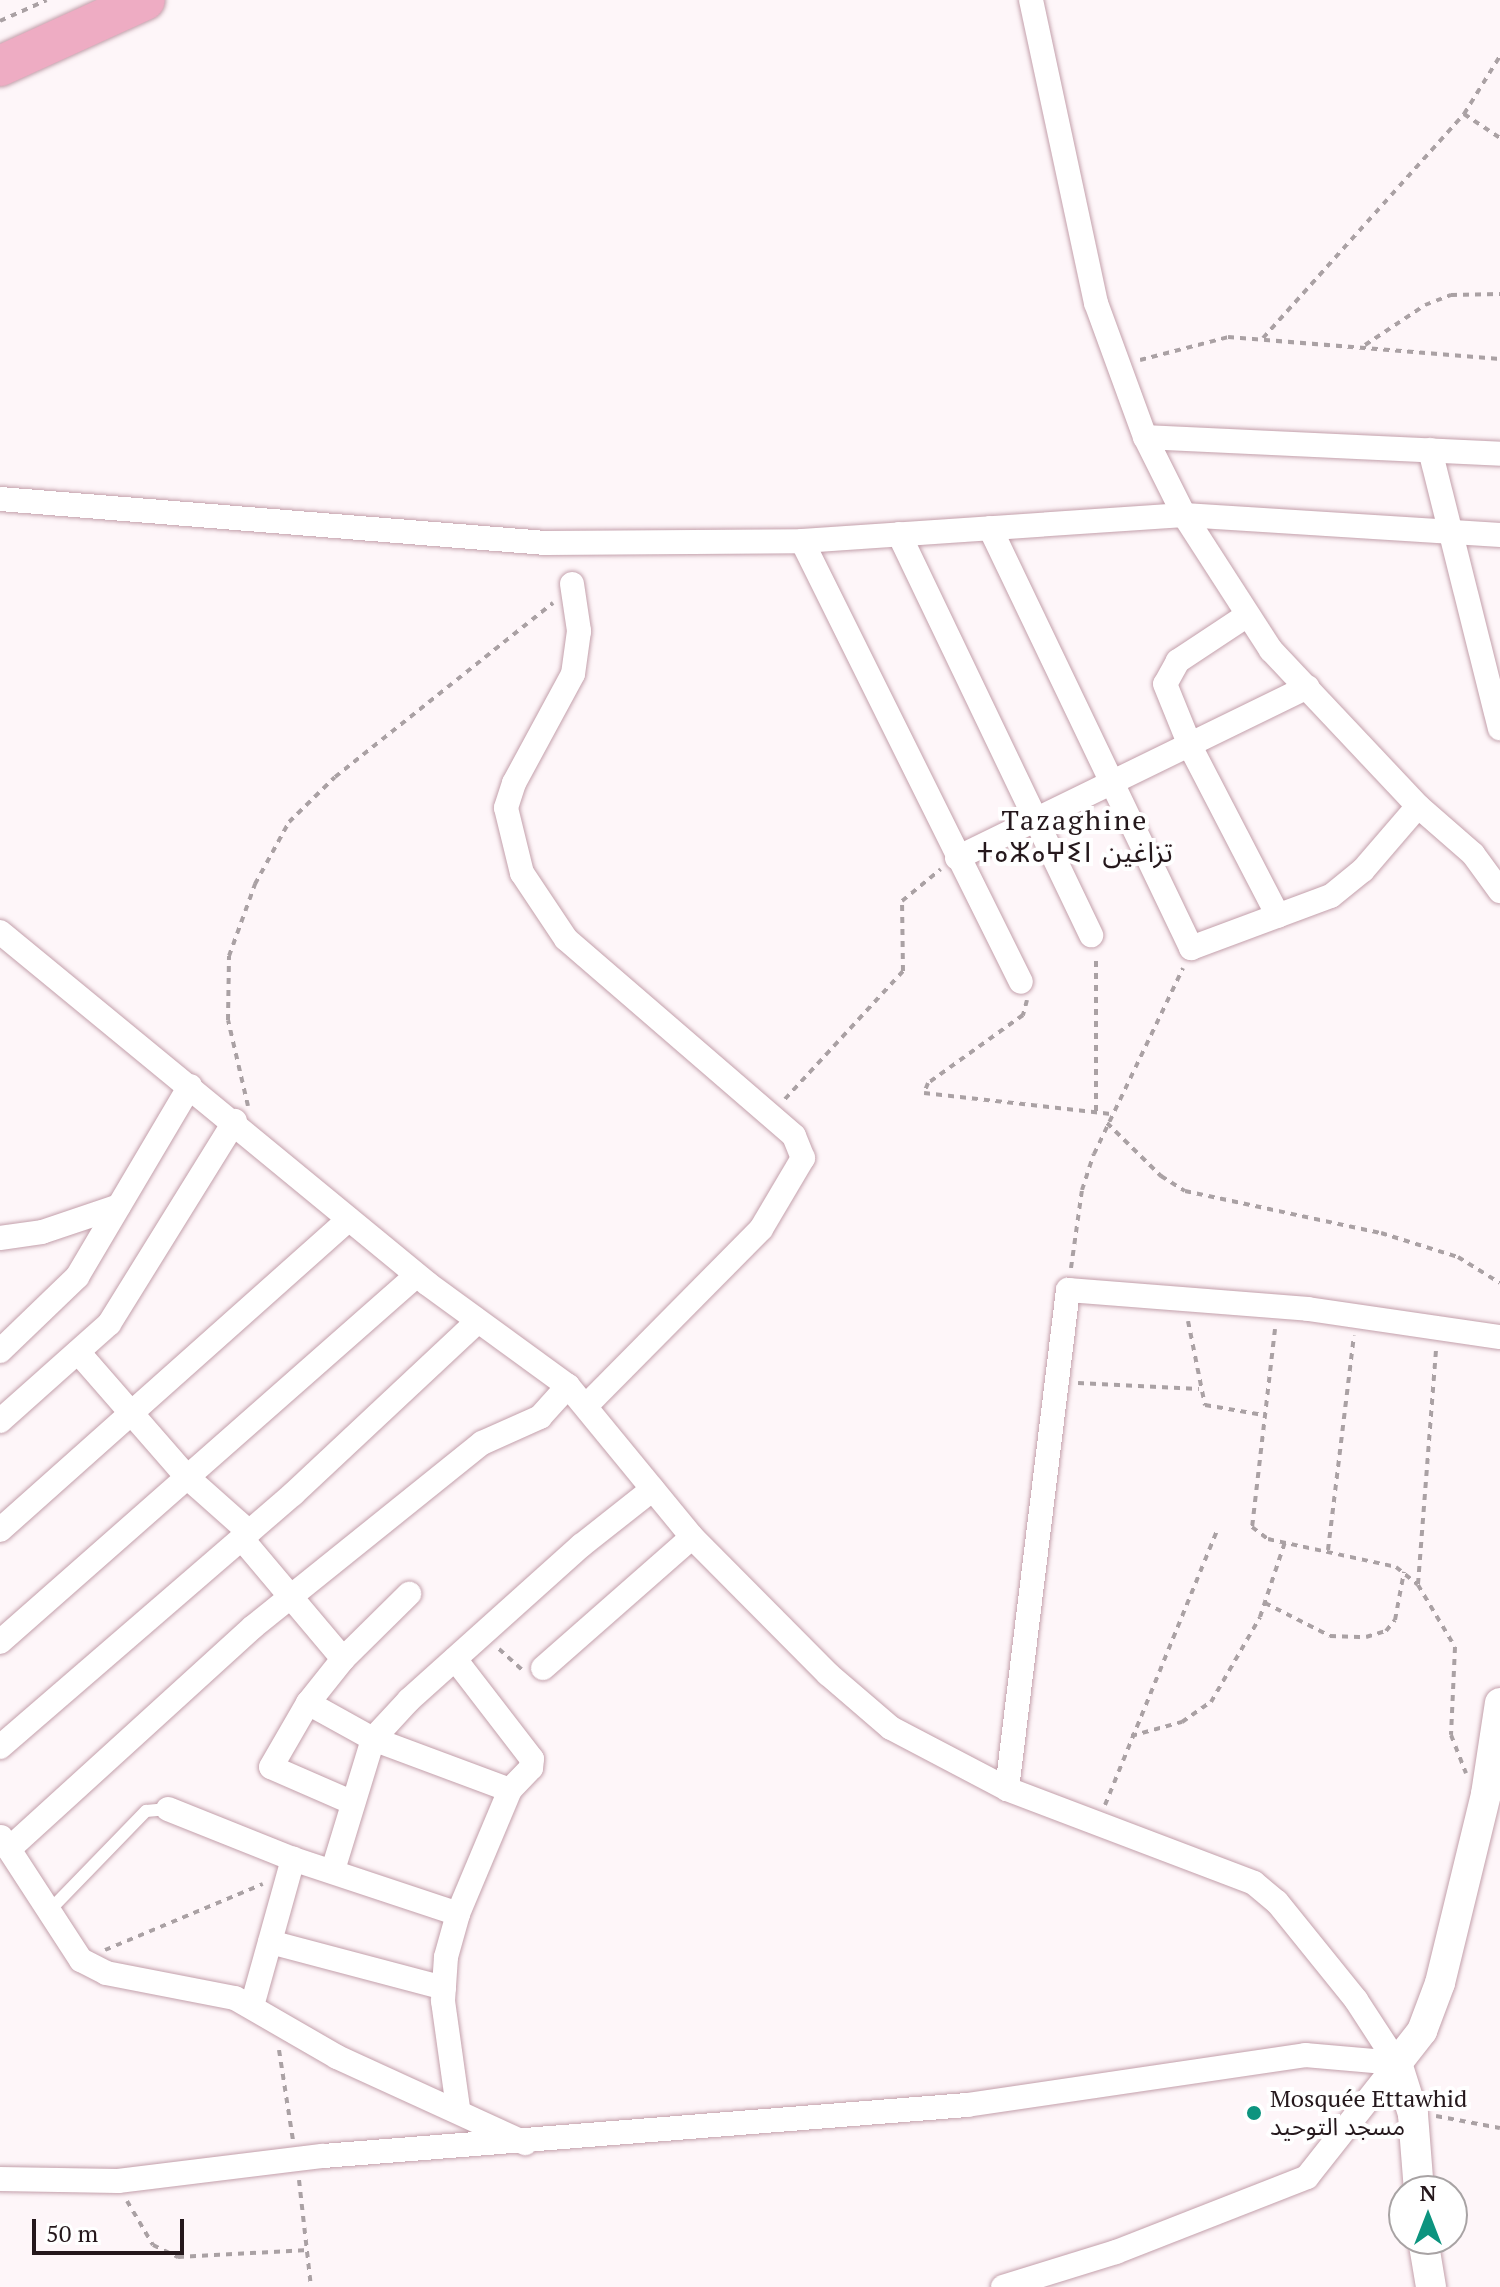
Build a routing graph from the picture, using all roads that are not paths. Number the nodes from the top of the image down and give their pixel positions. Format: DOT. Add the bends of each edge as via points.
graph roads {
  1 [pos="91,0"];
  2 [pos="145,0"];
  3 [pos="1031,0"];
  4 [pos="0,42"];
  5 [pos="0,66"];
  6 [pos="1145,437"];
  7 [pos="1430,450"];
  8 [pos="1500,454"];
  9 [pos="0,499"];
  10 [pos="1184,515"];
  11 [pos="990,528"];
  12 [pos="1451,532"];
  13 [pos="899,534"];
  14 [pos="1500,535"];
  15 [pos="802,541"];
  16 [pos="572,584"];
  17 [pos="1246,616"];
  18 [pos="1308,687"];
  19 [pos="1500,728"];
  20 [pos="1191,748"];
  21 [pos="1112,786"];
  22 [pos="1418,806"];
  23 [pos="1035,823"];
  24 [pos="957,858"];
  25 [pos="1500,891"];
  26 [pos="1278,916"];
  27 [pos="0,932"];
  28 [pos="1091,935"];
  29 [pos="1021,982"];
  30 [pos="190,1086"];
  31 [pos="235,1121"];
  32 [pos="119,1206"];
  33 [pos="349,1219"];
  34 [pos="0,1238"];
  35 [pos="417,1275"];
  36 [pos="477,1322"];
  37 [pos="1500,1337"];
  38 [pos="0,1351"];
  39 [pos="78,1352"];
  40 [pos="568,1386"];
  41 [pos="587,1405"];
  42 [pos="131,1416"];
  43 [pos="0,1421"];
  44 [pos="187,1477"];
  45 [pos="653,1489"];
  46 [pos="0,1530"];
  47 [pos="245,1536"];
  48 [pos="692,1537"];
  49 [pos="409,1594"];
  50 [pos="294,1595"];
  51 [pos="0,1642"];
  52 [pos="343,1659"];
  53 [pos="455,1659"];
  54 [pos="543,1668"];
  55 [pos="308,1703"];
  56 [pos="1500,1703"];
  57 [pos="373,1739"];
  58 [pos="0,1747"];
  59 [pos="1007,1789"];
  60 [pos="510,1790"];
  61 [pos="351,1802"];
  62 [pos="168,1809"];
  63 [pos="4,1842"];
  64 [pos="291,1866"];
  65 [pos="333,1870"];
  66 [pos="48,1912"];
  67 [pos="458,1914"];
  68 [pos="270,1942"];
  69 [pos="444,1988"];
  70 [pos="252,2006"];
  71 [pos="1397,2063"];
  72 [pos="458,2108"];
  73 [pos="526,2144"];
  74 [pos="1418,2175"];
  75 [pos="0,2179"];
  76 [pos="1426,2255"];
  77 [pos="1003,2287"];
  78 [pos="1431,2287"];
  1 -- 4 [label="highway"];
  2 -- 5 [label="highway"];
  3 -- 6 [label="street" via="1096,303"];
  6 -- 7 [label="street"];
  6 -- 10 [label="street"];
  7 -- 8 [label="street"];
  7 -- 12 [label="street"];
  9 -- 15 [label="street" via="546,543"];
  10 -- 11 [label="street"];
  10 -- 12 [label="street"];
  10 -- 17 [label="street"];
  11 -- 13 [label="street"];
  11 -- 21 [label="street"];
  12 -- 14 [label="street"];
  12 -- 19 [label="street"];
  13 -- 15 [label="street"];
  13 -- 23 [label="street"];
  15 -- 24 [label="street"];
  16 -- 41 [label="street" via="579,631 573,674 514,783 506,808 522,873 566,939 802,1147 800,1169 761,1229"];
  17 -- 18 [label="street"];
  17 -- 20 [label="street" via="1168,673 1165,684"];
  18 -- 20 [label="street"];
  18 -- 22 [label="street"];
  20 -- 21 [label="street"];
  20 -- 26 [label="street"];
  21 -- 23 [label="street"];
  21 -- 26 [label="street" via="1191,948"];
  22 -- 25 [label="street" via="1473,854"];
  22 -- 26 [label="street" via="1363,870 1331,896"];
  23 -- 24 [label="street"];
  23 -- 28 [label="street"];
  24 -- 29 [label="street"];
  27 -- 30 [label="street"];
  30 -- 31 [label="street"];
  30 -- 32 [label="street"];
  31 -- 33 [label="street"];
  31 -- 39 [label="street" via="125,1303"];
  32 -- 34 [label="street" via="42,1232"];
  32 -- 38 [label="street" via="77,1277"];
  33 -- 35 [label="street"];
  33 -- 42 [label="street"];
  35 -- 36 [label="street"];
  35 -- 44 [label="street"];
  36 -- 40 [label="street"];
  36 -- 47 [label="street"];
  37 -- 59 [label="street" via="1357,1314 1068,1290"];
  39 -- 42 [label="street"];
  39 -- 43 [label="street"];
  40 -- 41 [label="street"];
  40 -- 50 [label="street" via="540,1417 482,1443"];
  41 -- 45 [label="street"];
  42 -- 44 [label="street"];
  42 -- 46 [label="street"];
  44 -- 47 [label="street"];
  44 -- 51 [label="street"];
  45 -- 48 [label="street"];
  45 -- 53 [label="street"];
  47 -- 50 [label="street"];
  47 -- 58 [label="street"];
  48 -- 54 [label="street"];
  48 -- 59 [label="street" via="828,1674 891,1728"];
  49 -- 52 [label="street"];
  50 -- 52 [label="street"];
  50 -- 63 [label="street"];
  52 -- 55 [label="street"];
  53 -- 57 [label="street"];
  53 -- 60 [label="street" via="532,1759 531,1768"];
  55 -- 57 [label="street"];
  55 -- 61 [label="street" via="272,1770"];
  56 -- 71 [label="street" via="1486,1794 1440,1983 1422,2031"];
  57 -- 60 [label="street"];
  57 -- 61 [label="street"];
  59 -- 71 [label="street" via="1254,1883 1277,1902 1356,2000"];
  60 -- 67 [label="street"];
  61 -- 65 [label="street"];
  62 -- 64 [label="street"];
  62 -- 66 [label="lane" via="146,1811"];
  63 -- 66 [label="street"];
  64 -- 65 [label="street"];
  64 -- 68 [label="street"];
  65 -- 67 [label="street"];
  66 -- 70 [label="street" via="81,1960 106,1973 216,1992"];
  67 -- 69 [label="street"];
  68 -- 69 [label="street"];
  68 -- 70 [label="street"];
  69 -- 72 [label="street"];
  70 -- 72 [label="street" via="337,2057"];
  71 -- 73 [label="street" via="1305,2055 967,2105"];
  71 -- 74 [label="street" via="1413,2114"];
  71 -- 77 [label="street" via="1307,2177 1116,2252"];
  72 -- 73 [label="street"];
  73 -- 75 [label="street" via="323,2156 118,2181"];
  76 -- 78 [label="street"];
}
